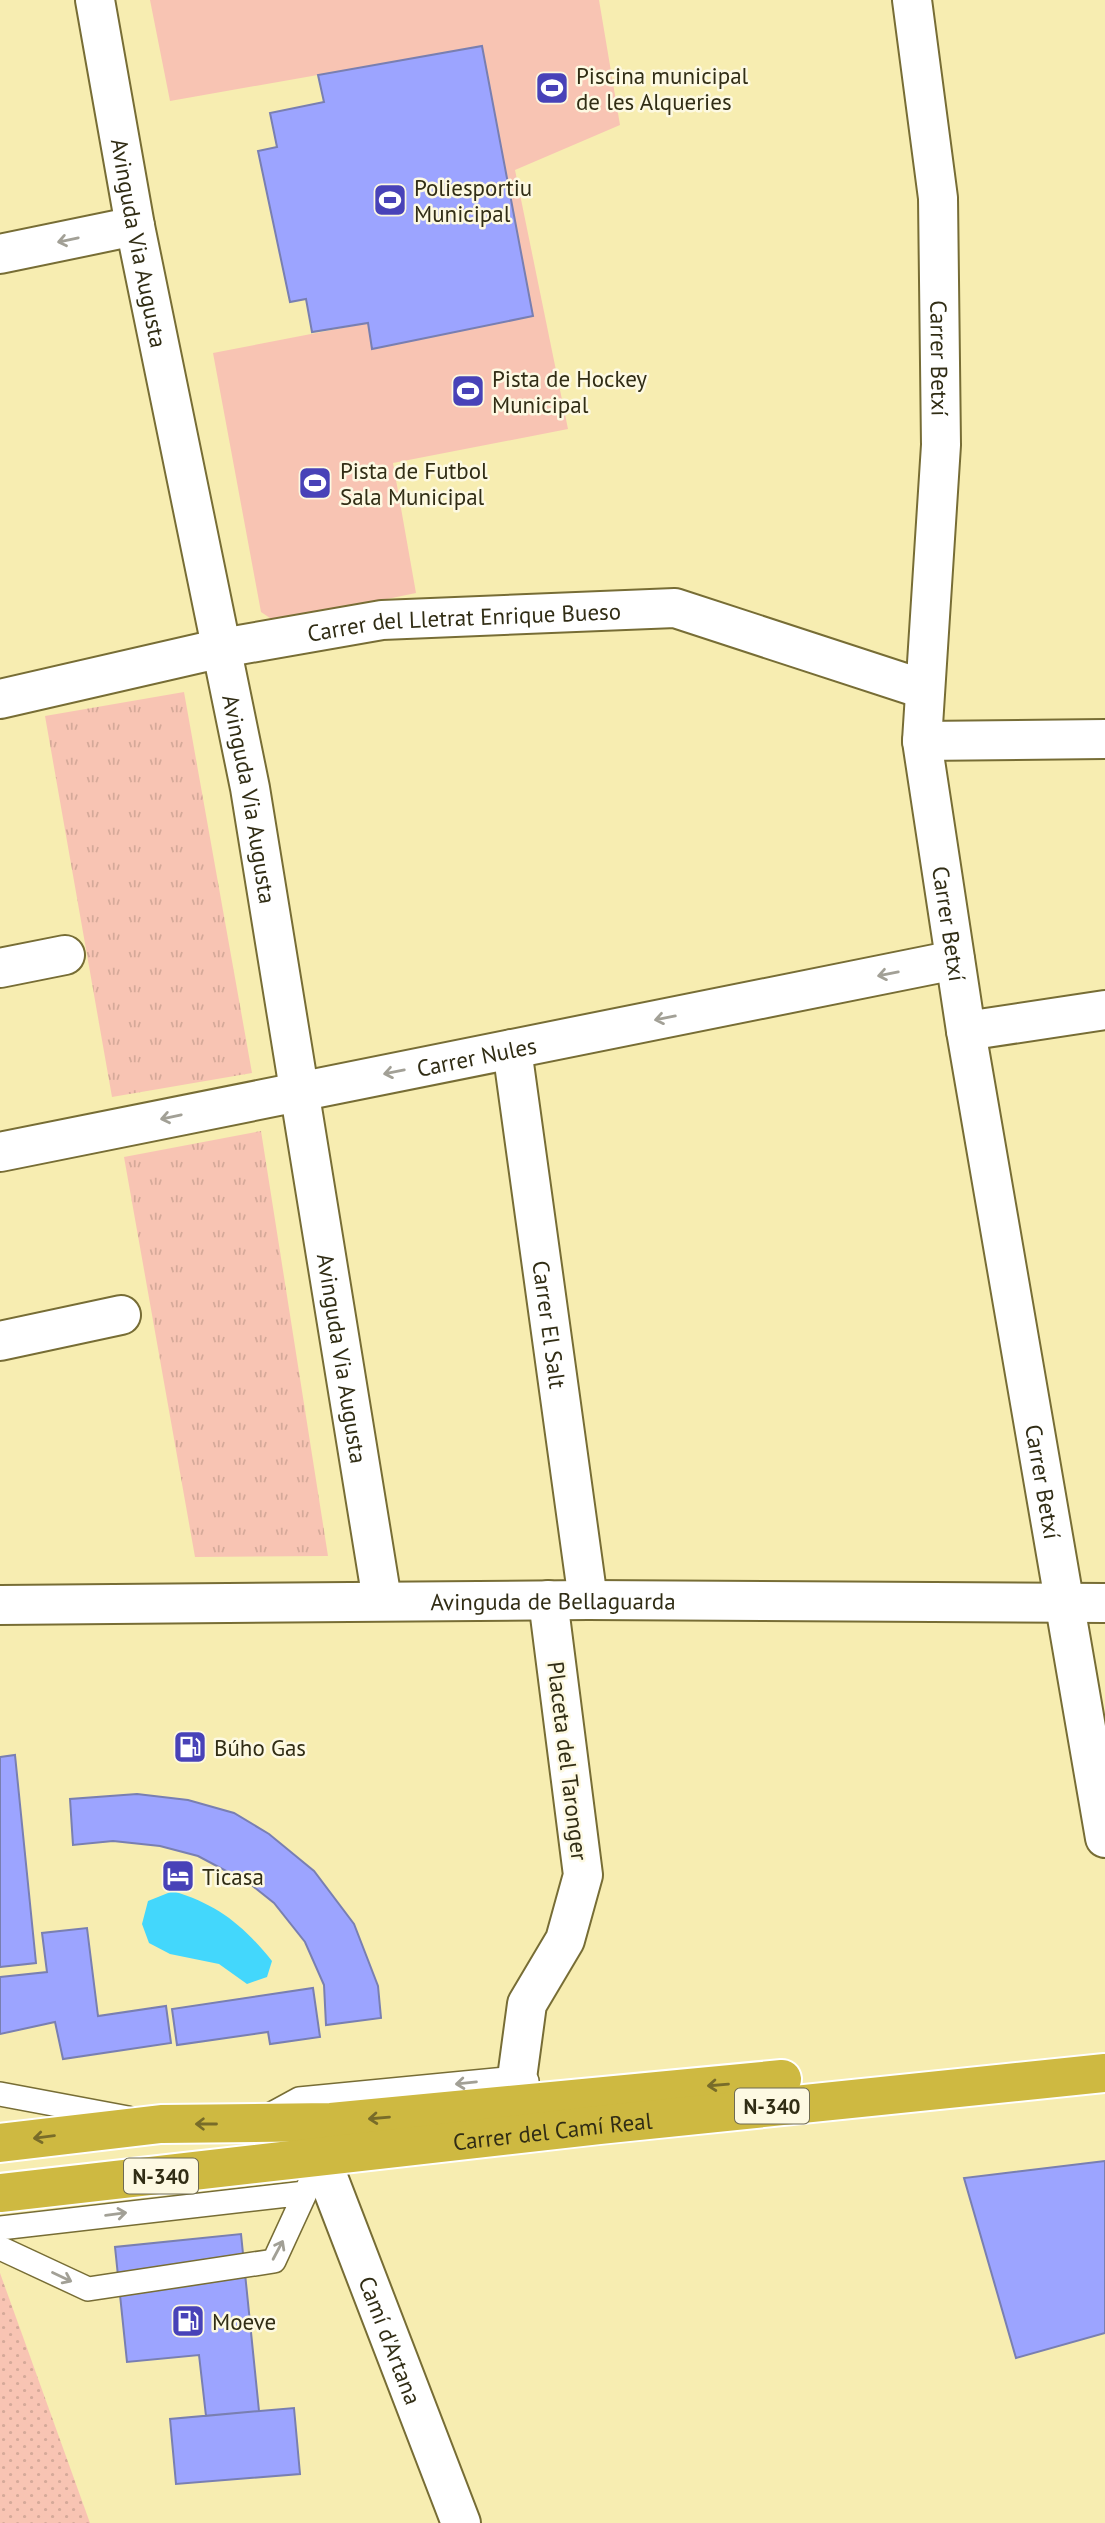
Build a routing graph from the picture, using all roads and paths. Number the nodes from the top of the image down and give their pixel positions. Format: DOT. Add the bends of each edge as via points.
graph roads {
  1 [pos="95,0"];
  2 [pos="912,0"];
  3 [pos="135,226"];
  4 [pos="0,254"];
  5 [pos="222,648"];
  6 [pos="923,689"];
  7 [pos="0,699"];
  8 [pos="1105,739"];
  9 [pos="922,741"];
  10 [pos="65,954"];
  11 [pos="955,960"];
  12 [pos="0,968"];
  13 [pos="1105,1010"];
  14 [pos="966,1031"];
  15 [pos="512,1049"];
  16 [pos="301,1090"];
  17 [pos="0,1153"];
  18 [pos="121,1315"];
  19 [pos="0,1341"];
  20 [pos="382,1600"];
  21 [pos="548,1600"];
  22 [pos="588,1600"];
  23 [pos="1105,1603"];
  24 [pos="0,1605"];
  25 [pos="1063,1605"];
  26 [pos="1105,1838"];
  27 [pos="1105,2073"];
  28 [pos="517,2078"];
  29 [pos="944,2088"];
  30 [pos="0,2094"];
  31 [pos="580,2097"];
  32 [pos="161,2124"];
  33 [pos="251,2124"];
  34 [pos="0,2143"];
  35 [pos="321,2159"];
  36 [pos="0,2193"];
  37 [pos="305,2193"];
  38 [pos="0,2228"];
  39 [pos="0,2248"];
  40 [pos="461,2523"];
  1 -- 3 [label="street, Avinguda Via Augusta"];
  2 -- 6 [label="street, Carrer Betxí" via="938,198 941,444"];
  3 -- 4 [label="street, one-way"];
  3 -- 5 [label="street, Avinguda Via Augusta"];
  5 -- 6 [label="street, Carrer del Lletrat Enrique Bueso" via="382,620 675,608"];
  5 -- 7 [label="street, Carrer del Lletrat Enrique Bueso"];
  5 -- 16 [label="street, Avinguda Via Augusta"];
  6 -- 9 [label="street, Carrer Betxí"];
  8 -- 9 [label="street"];
  9 -- 11 [label="street, Carrer Betxí"];
  10 -- 12 [label="street"];
  11 -- 14 [label="street, Carrer Betxí"];
  11 -- 15 [label="street, Carrer Nules, one-way"];
  13 -- 14 [label="street"];
  14 -- 25 [label="street, Carrer Betxí"];
  15 -- 16 [label="street, Carrer Nules, one-way"];
  15 -- 22 [label="street, Carrer El Salt"];
  16 -- 17 [label="street, Carrer Nules, one-way"];
  16 -- 20 [label="street, Avinguda Via Augusta"];
  18 -- 19 [label="street"];
  20 -- 21 [label="street, Avinguda de Bellaguarda"];
  20 -- 24 [label="street, Avinguda de Bellaguarda"];
  21 -- 22 [label="street, Avinguda de Bellaguarda"];
  21 -- 28 [label="street, Placeta del Taronger" via="583,1875 565,1940 527,2004"];
  22 -- 25 [label="street, Avinguda de Bellaguarda"];
  23 -- 25 [label="street, Avinguda de Bellaguarda"];
  25 -- 26 [label="street, Carrer Betxí"];
  27 -- 29 [label="highway, Carrer del Camí Real / N-340"];
  28 -- 31 [label="lane"];
  28 -- 33 [label="lane, one-way" via="299,2099"];
  29 -- 31 [label="highway, one-way" via="883,2073 841,2073"];
  29 -- 35 [label="highway, Carrer del Camí Real / N-340"];
  30 -- 32 [label="lane"];
  31 -- 33 [label="highway, one-way" via="331,2122"];
  33 -- 32 [label="highway, one-way"];
  32 -- 34 [label="highway, one-way"];
  35 -- 36 [label="highway, Carrer del Camí Real / N-340"];
  35 -- 37 [label="lane"];
  35 -- 40 [label="street, Camí d'Artana"];
  38 -- 37 [label="lane, one-way"];
  39 -- 37 [label="lane, one-way" via="88,2288 274,2260"];
}
